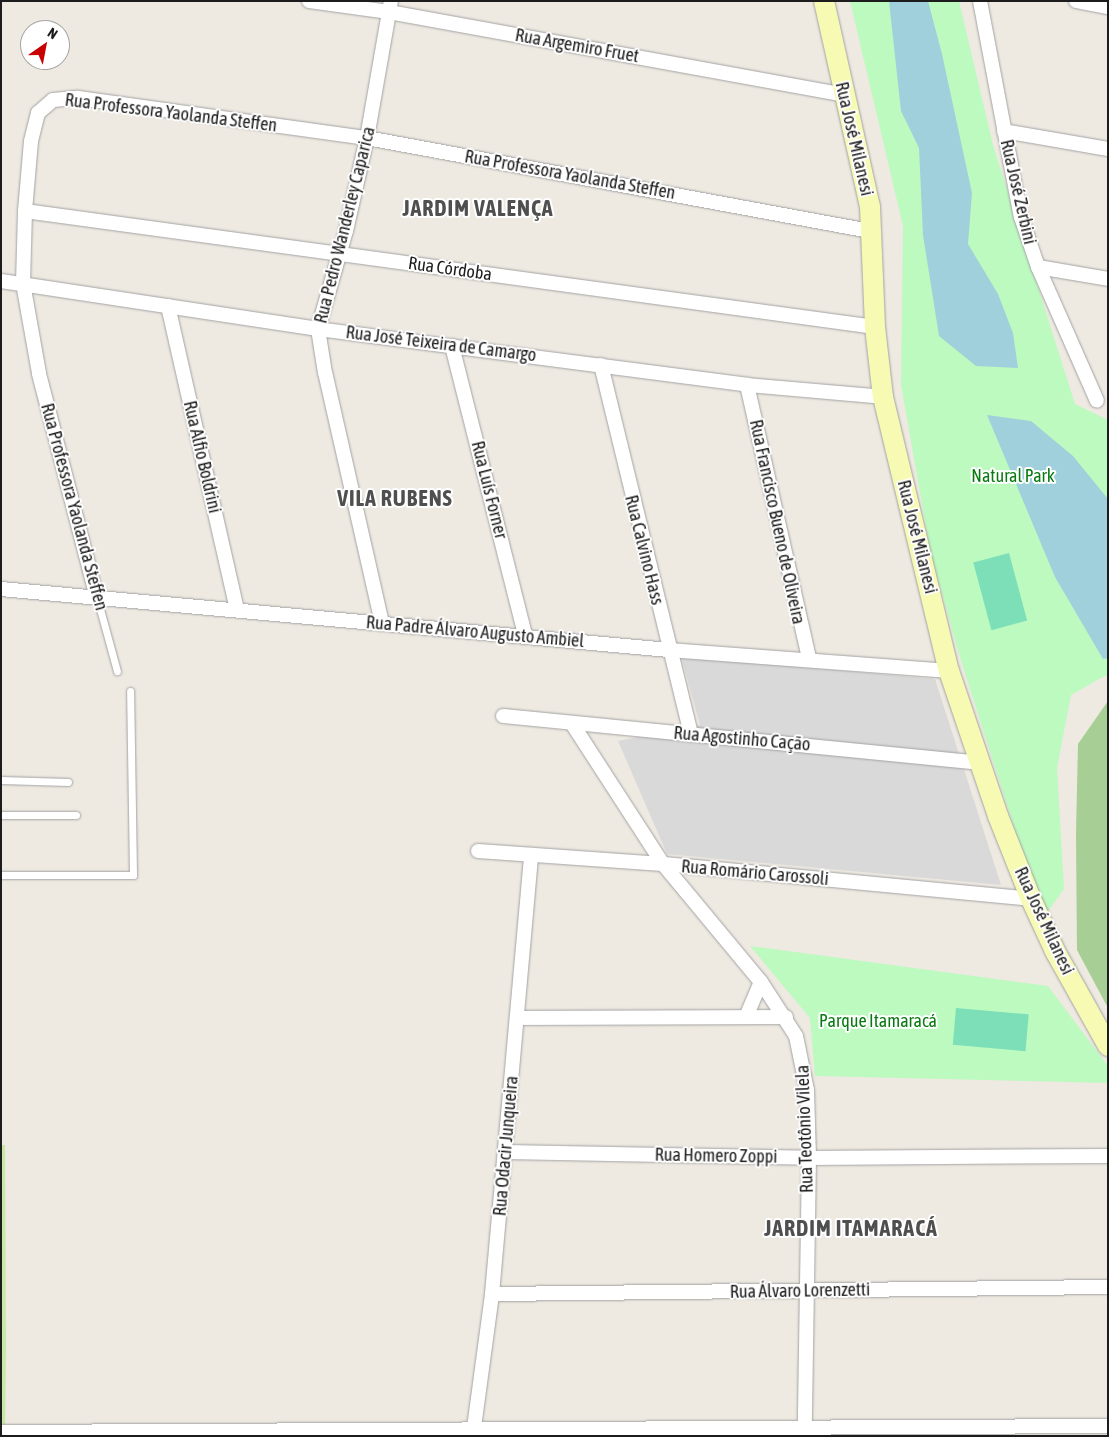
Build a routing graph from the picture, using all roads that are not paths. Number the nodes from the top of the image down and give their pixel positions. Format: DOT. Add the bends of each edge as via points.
graph roads {
  1 [pos="309,1"];
  2 [pos="824,1"];
  3 [pos="980,1"];
  4 [pos="1076,1"];
  5 [pos="390,6"];
  6 [pos="1108,7"];
  7 [pos="844,95"];
  8 [pos="1004,131"];
  9 [pos="367,138"];
  10 [pos="1108,149"];
  11 [pos="25,211"];
  12 [pos="870,231"];
  13 [pos="339,255"];
  14 [pos="1038,267"];
  15 [pos="1108,279"];
  16 [pos="1,281"];
  17 [pos="23,283"];
  18 [pos="168,306"];
  19 [pos="875,327"];
  20 [pos="318,329"];
  21 [pos="452,346"];
  22 [pos="601,365"];
  23 [pos="746,385"];
  24 [pos="883,397"];
  25 [pos="1097,401"];
  26 [pos="1,589"];
  27 [pos="97,598"];
  28 [pos="237,609"];
  29 [pos="382,623"];
  30 [pos="525,636"];
  31 [pos="669,650"];
  32 [pos="809,659"];
  33 [pos="117,671"];
  34 [pos="949,671"];
  35 [pos="130,690"];
  36 [pos="503,716"];
  37 [pos="573,724"];
  38 [pos="691,734"];
  39 [pos="980,763"];
  40 [pos="1,780"];
  41 [pos="68,782"];
  42 [pos="1,814"];
  43 [pos="76,816"];
  44 [pos="478,851"];
  45 [pos="531,855"];
  46 [pos="662,864"];
  47 [pos="1,875"];
  48 [pos="1031,899"];
  49 [pos="760,982"];
  50 [pos="746,1017"];
  51 [pos="786,1017"];
  52 [pos="518,1018"];
  53 [pos="1108,1046"];
  54 [pos="505,1152"];
  55 [pos="1108,1156"];
  56 [pos="809,1158"];
  57 [pos="1108,1288"];
  58 [pos="807,1291"];
  59 [pos="492,1294"];
  60 [pos="1108,1426"];
  61 [pos="805,1427"];
  62 [pos="297,1432"];
  63 [pos="474,1432"];
  64 [pos="1040,1432"];
  65 [pos="4,1433"];
  66 [pos="159,1434"];
  1 -- 5 [label="street, Rua Argemiro Fruet"];
  2 -- 7 [label="street, Rua José Milanesi"];
  3 -- 8 [label="street, Rua José Zerbini"];
  4 -- 6 [label="street"];
  5 -- 7 [label="street, Rua Argemiro Fruet"];
  5 -- 9 [label="street, Rua Pedro Wanderley Caparica"];
  7 -- 12 [label="street, Rua José Milanesi" via="870,207"];
  8 -- 10 [label="street"];
  8 -- 14 [label="street, Rua José Zerbini" via="1015,196"];
  9 -- 11 [label="street, Rua Professora Yaolanda Steffen" via="78,98 53,100 42,108 35,121"];
  9 -- 12 [label="street, Rua Professora Yaolanda Steffen"];
  9 -- 13 [label="street, Rua Pedro Wanderley Caparica"];
  11 -- 13 [label="street, Rua Córdoba"];
  11 -- 17 [label="street, Rua Professora Yaolanda Steffen"];
  12 -- 19 [label="street, Rua José Milanesi"];
  13 -- 19 [label="street, Rua Córdoba"];
  13 -- 20 [label="street, Rua Pedro Wanderley Caparica"];
  14 -- 15 [label="street"];
  14 -- 25 [label="street, Rua José Zerbini"];
  16 -- 17 [label="street, Rua José Teixeira de Camargo"];
  17 -- 18 [label="street, Rua José Teixeira de Camargo"];
  17 -- 27 [label="street, Rua Professora Yaolanda Steffen" via="39,373"];
  18 -- 20 [label="street, Rua José Teixeira de Camargo"];
  18 -- 28 [label="street, Rua Alfio Boldrini"];
  19 -- 24 [label="street, Rua José Milanesi"];
  20 -- 21 [label="street, Rua José Teixeira de Camargo"];
  20 -- 29 [label="street, Rua Pedro Wanderley Caparica" via="324,373"];
  21 -- 22 [label="street, Rua José Teixeira de Camargo"];
  21 -- 30 [label="street, Rua Luís Forner"];
  22 -- 23 [label="street, Rua José Teixeira de Camargo"];
  22 -- 31 [label="street, Rua Calvino Hass"];
  23 -- 24 [label="street, Rua José Teixeira de Camargo"];
  23 -- 32 [label="street, Rua Francisco Bueno de Oliveira"];
  24 -- 34 [label="street, Rua José Milanesi"];
  26 -- 27 [label="street, Rua Padre Álvaro Augusto Ambiel"];
  27 -- 28 [label="street, Rua Padre Álvaro Augusto Ambiel"];
  27 -- 33 [label="lane, Rua Professora Yaolanda Steffen"];
  28 -- 29 [label="street, Rua Padre Álvaro Augusto Ambiel"];
  29 -- 30 [label="street, Rua Padre Álvaro Augusto Ambiel"];
  30 -- 31 [label="street, Rua Padre Álvaro Augusto Ambiel"];
  31 -- 32 [label="street, Rua Padre Álvaro Augusto Ambiel"];
  31 -- 38 [label="street, Rua Calvino Hass"];
  32 -- 34 [label="street, Rua Padre Álvaro Augusto Ambiel"];
  34 -- 39 [label="street, Rua José Milanesi"];
  35 -- 47 [label="lane" via="133,875"];
  36 -- 37 [label="street, Rua Agostinho Cação"];
  37 -- 38 [label="street, Rua Agostinho Cação"];
  37 -- 46 [label="street, Rua Teotônio Vilela"];
  38 -- 39 [label="street, Rua Agostinho Cação"];
  39 -- 48 [label="street, Rua José Milanesi"];
  40 -- 41 [label="lane"];
  42 -- 43 [label="lane"];
  44 -- 45 [label="street, Rua Romário Carossoli"];
  45 -- 46 [label="street, Rua Romário Carossoli"];
  45 -- 52 [label="street, Rua Odacir Junqueira"];
  46 -- 48 [label="street, Rua Romário Carossoli"];
  46 -- 49 [label="street, Rua Teotônio Vilela"];
  48 -- 53 [label="street, Rua José Milanesi" via="1055,951"];
  49 -- 50 [label="street"];
  49 -- 51 [label="street, Rua Teotônio Vilela"];
  50 -- 51 [label="street"];
  50 -- 52 [label="street"];
  51 -- 56 [label="street, Rua Teotônio Vilela" via="802,1054 807,1090"];
  52 -- 54 [label="street, Rua Odacir Junqueira"];
  54 -- 56 [label="street, Rua Homero Zoppi"];
  54 -- 59 [label="street, Rua Odacir Junqueira"];
  55 -- 56 [label="street, Rua Homero Zoppi"];
  56 -- 58 [label="street, Rua Teotônio Vilela"];
  57 -- 58 [label="street, Rua Álvaro Lorenzetti"];
  58 -- 59 [label="street, Rua Álvaro Lorenzetti"];
  58 -- 61 [label="street, Rua Teotônio Vilela"];
  59 -- 63 [label="street, Rua Odacir Junqueira"];
  60 -- 64 [label="street"];
  61 -- 63 [label="street"];
  61 -- 64 [label="street"];
  62 -- 63 [label="street"];
  62 -- 66 [label="street"];
  65 -- 66 [label="street"];
}
